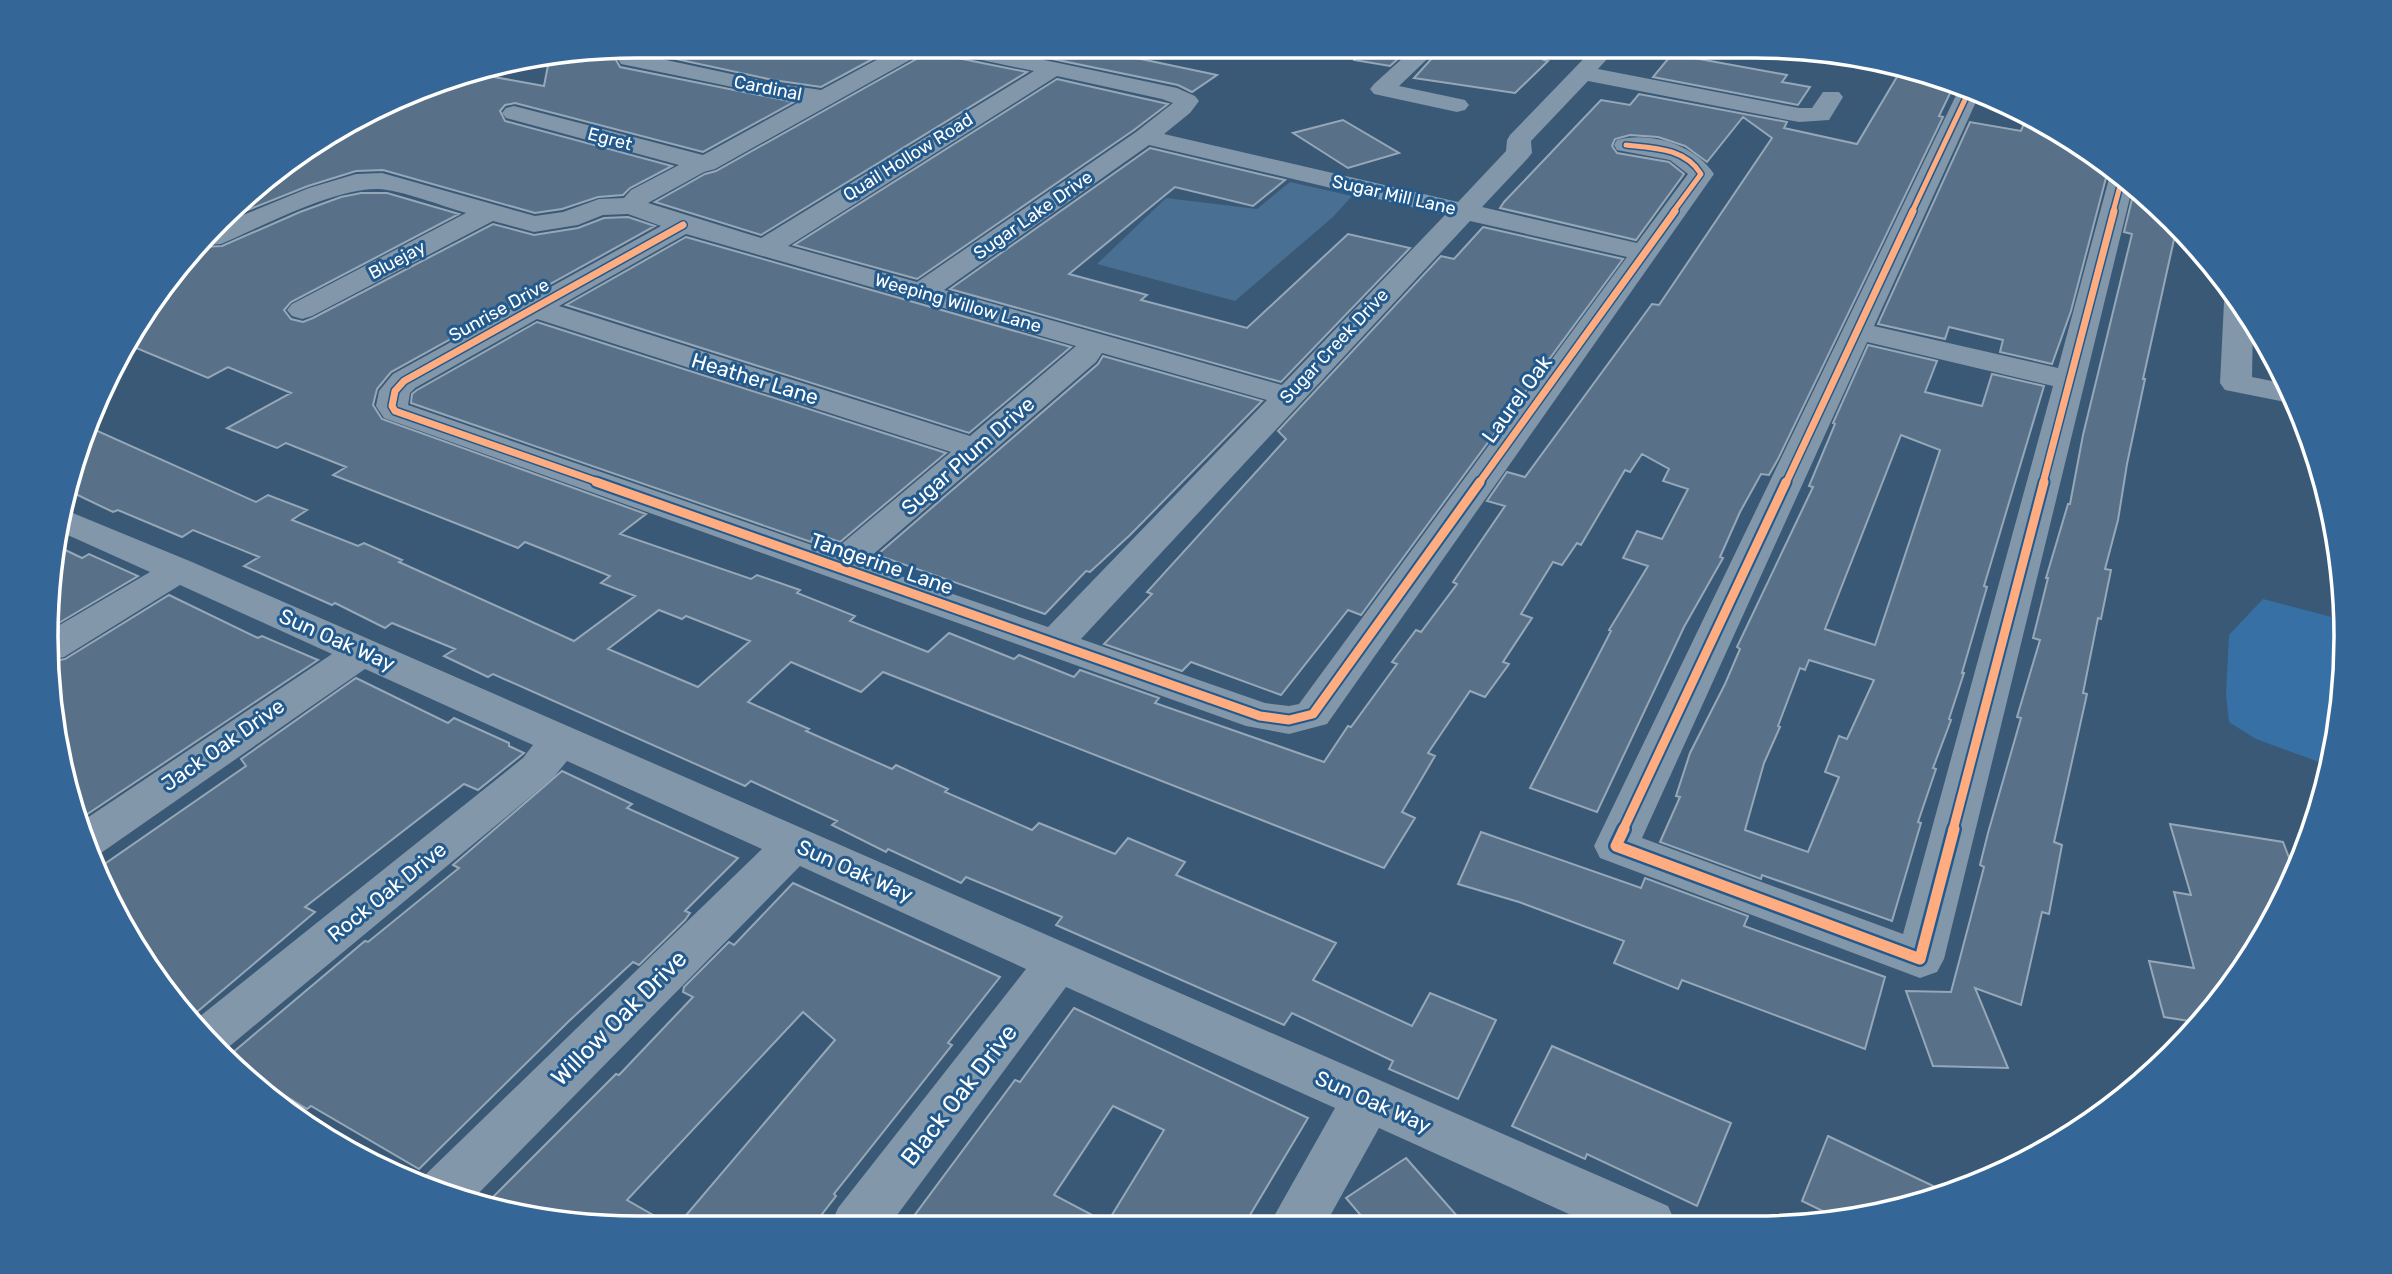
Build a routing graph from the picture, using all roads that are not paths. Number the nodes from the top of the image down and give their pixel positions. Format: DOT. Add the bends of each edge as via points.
graph roads {
  1 [pos="896,58"];
  2 [pos="1002,58"];
  3 [pos="1417,58"];
  4 [pos="1596,58"];
  5 [pos="629,59"];
  6 [pos="1053,69"];
  7 [pos="1582,73"];
  8 [pos="1832,97"];
  9 [pos="824,98"];
  10 [pos="1966,98"];
  11 [pos="1457,105"];
  12 [pos="514,113"];
  13 [pos="1144,137"];
  14 [pos="1626,145"];
  15 [pos="706,164"];
  16 [pos="2120,187"];
  17 [pos="631,206"];
  18 [pos="491,211"];
  19 [pos="1462,211"];
  20 [pos="683,225"];
  21 [pos="220,235"];
  22 [pos="765,248"];
  23 [pos="1644,253"];
  24 [pos="921,293"];
  25 [pos="534,308"];
  26 [pos="302,310"];
  27 [pos="2238,317"];
  28 [pos="1857,331"];
  29 [pos="1095,342"];
  30 [pos="2069,380"];
  31 [pos="2280,392"];
  32 [pos="1287,396"];
  33 [pos="442,428"];
  34 [pos="976,449"];
  35 [pos="69,522"];
  36 [pos="837,567"];
  37 [pos="179,570"];
  38 [pos="58,643"];
  39 [pos="1055,643"];
  40 [pos="363,652"];
  41 [pos="1313,714"];
  42 [pos="561,740"];
  43 [pos="93,836"];
  44 [pos="795,844"];
  45 [pos="1057,961"];
  46 [pos="214,1033"];
  47 [pos="1368,1099"];
  48 [pos="450,1186"];
  49 [pos="866,1216"];
  50 [pos="1301,1216"];
  51 [pos="1630,1216"];
  1 -- 9 [label="street"];
  2 -- 6 [label="street"];
  3 -- 11 [label="street" via="1382,89"];
  4 -- 7 [label="street, Sugar Creek Drive"];
  5 -- 9 [label="street, Cardinal"];
  6 -- 13 [label="street, Sugar Lake Drive" via="1169,93 1186,101"];
  6 -- 22 [label="street, Quail Hollow Road"];
  7 -- 8 [label="street" via="1799,115 1820,115"];
  7 -- 19 [label="street, Sugar Creek Drive" via="1519,139 1519,153"];
  9 -- 15 [label="street"];
  10 -- 28 [label="street"];
  12 -- 15 [label="street, Egret"];
  13 -- 19 [label="street, Sugar Mill Lane"];
  13 -- 24 [label="street, Sugar Lake Drive"];
  14 -- 23 [label="street, Laurel Oak" via="1686,157 1701,174"];
  15 -- 17 [label="street" via="640,196"];
  16 -- 30 [label="street"];
  17 -- 18 [label="street" via="599,208 534,224"];
  17 -- 20 [label="street, Weeping Willow Lane"];
  18 -- 21 [label="street" via="382,181 356,182"];
  18 -- 26 [label="street, Bluejay"];
  19 -- 23 [label="street, Sugar Mill Lane"];
  19 -- 32 [label="street, Sugar Creek Drive"];
  20 -- 22 [label="street, Weeping Willow Lane"];
  20 -- 25 [label="street, Sunrise Drive"];
  22 -- 24 [label="street, Weeping Willow Lane"];
  23 -- 41 [label="street, Laurel Oak"];
  24 -- 29 [label="street, Weeping Willow Lane"];
  25 -- 33 [label="street, Sunrise Drive" via="404,381 395,391 395,411"];
  25 -- 34 [label="street, Heather Lane"];
  27 -- 31 [label="street" via="2236,383"];
  28 -- 30 [label="street"];
  28 -- 30 [label="street" via="1616,846 1920,959"];
  29 -- 32 [label="street, Weeping Willow Lane"];
  29 -- 34 [label="street, Sugar Plum Drive"];
  32 -- 39 [label="street, Sugar Creek Drive"];
  33 -- 36 [label="street, Tangerine Lane"];
  34 -- 36 [label="street, Sugar Plum Drive"];
  35 -- 37 [label="street, Sun Oak Way"];
  36 -- 39 [label="street, Tangerine Lane"];
  37 -- 38 [label="street"];
  37 -- 40 [label="street, Sun Oak Way"];
  39 -- 41 [label="street, Tangerine Lane" via="1260,716 1289,720"];
  40 -- 42 [label="street, Sun Oak Way"];
  40 -- 43 [label="street, Jack Oak Drive"];
  42 -- 44 [label="street, Sun Oak Way"];
  42 -- 46 [label="street, Rock Oak Drive" via="538,768"];
  44 -- 45 [label="street, Sun Oak Way"];
  44 -- 48 [label="street, Willow Oak Drive"];
  45 -- 47 [label="street, Sun Oak Way"];
  45 -- 49 [label="street, Black Oak Drive"];
  47 -- 50 [label="street"];
  47 -- 51 [label="street, Sun Oak Way"];
}
